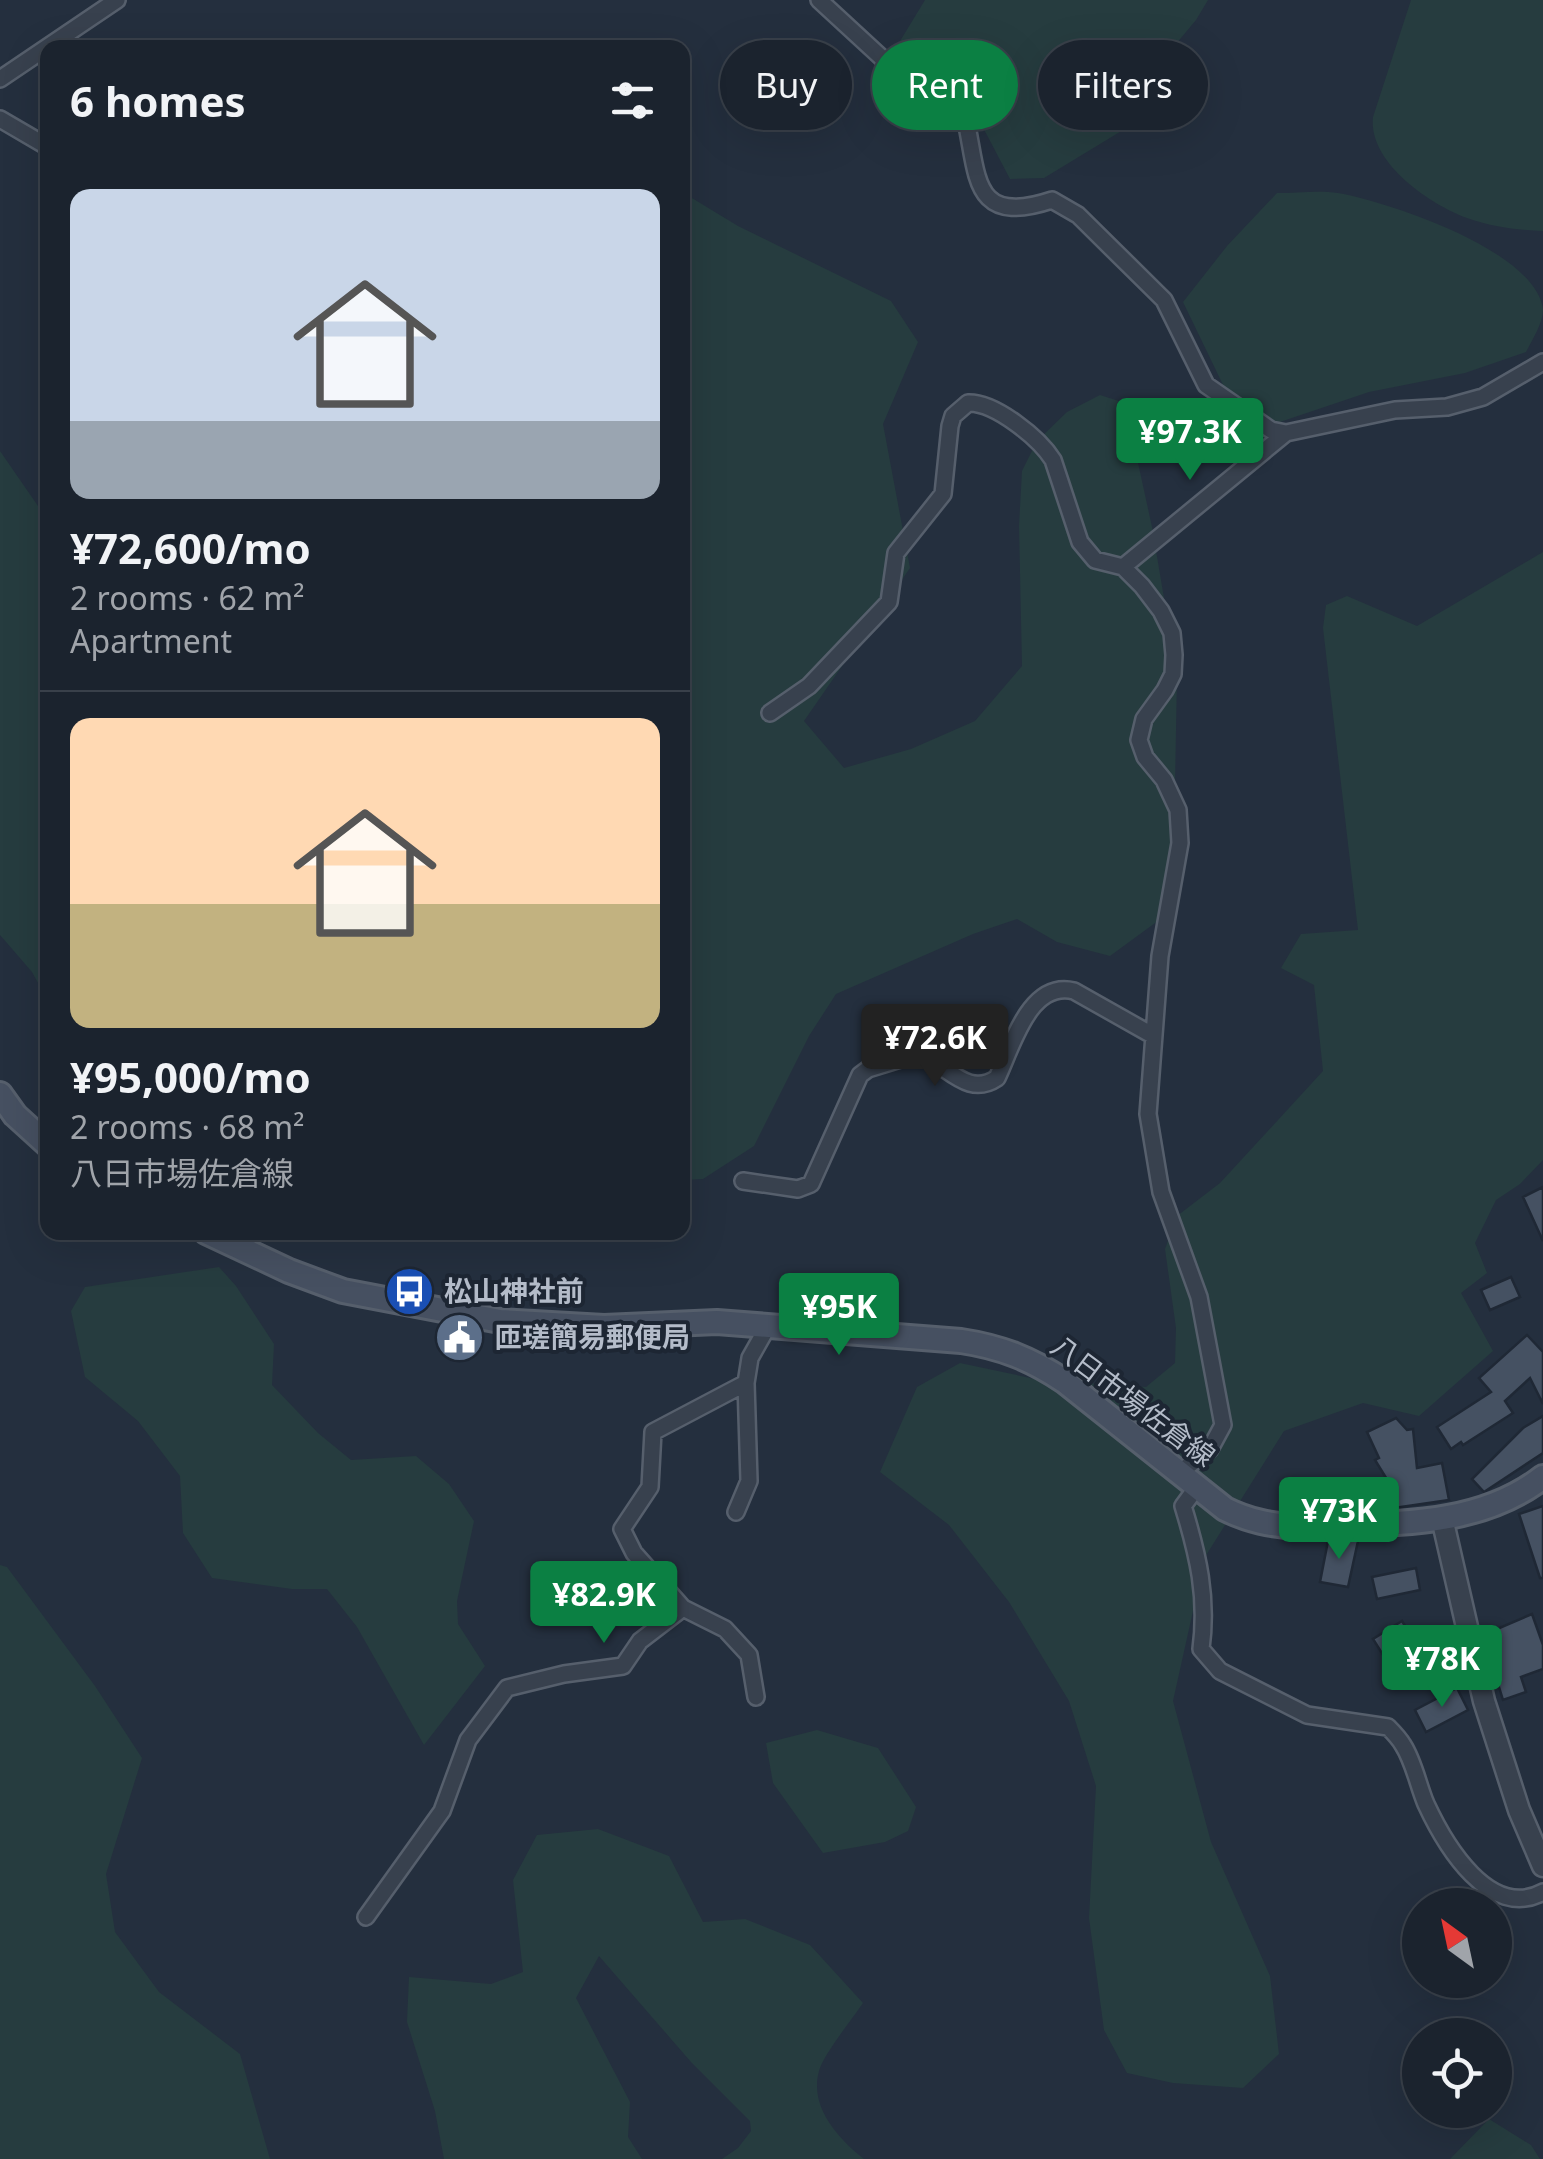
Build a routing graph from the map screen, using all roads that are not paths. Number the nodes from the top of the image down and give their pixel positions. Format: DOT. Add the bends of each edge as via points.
graph roads {
  1 [pos="118,0"];
  2 [pos="820,0"];
  3 [pos="58,40"];
  4 [pos="40,52"];
  5 [pos="0,79"];
  6 [pos="0,119"];
  7 [pos="40,142"];
  8 [pos="1543,362"];
  9 [pos="1286,432"];
  10 [pos="1123,567"];
  11 [pos="770,714"];
  12 [pos="1152,1035"];
  13 [pos="0,1094"];
  14 [pos="40,1138"];
  15 [pos="743,1181"];
  16 [pos="223,1240"];
  17 [pos="768,1326"];
  18 [pos="746,1382"];
  19 [pos="1543,1477"];
  20 [pos="1188,1480"];
  21 [pos="736,1512"];
  22 [pos="1442,1518"];
  23 [pos="683,1608"];
  24 [pos="756,1697"];
  25 [pos="1543,1866"];
  26 [pos="1543,1892"];
  27 [pos="366,1917"];
  1 -- 3 [label="street"];
  2 -- 9 [label="street" via="908,82 962,105 980,188 994,205 1012,210 1052,200 1078,215 1164,300 1206,385 1271,430"];
  4 -- 5 [label="street"];
  6 -- 7 [label="street"];
  8 -- 9 [label="street" via="1483,397 1448,407 1395,410"];
  9 -- 10 [label="street"];
  10 -- 11 [label="street" via="1095,560 1080,542 1046,448 991,408 968,403 950,426 942,494 896,554 889,602 810,686"];
  10 -- 12 [label="street" via="1162,612 1174,654 1172,674 1139,740 1178,810 1180,843"];
  12 -- 15 [label="street" via="1074,991 1050,991 1034,1004 988,1084 971,1086 917,1054 868,1069 811,1184 798,1190"];
  12 -- 20 [label="street" via="1151,1147 1198,1296 1222,1412 1218,1438"];
  13 -- 14 [label="main road"];
  16 -- 17 [label="main road, 八日市場佐倉線" via="343,1291 500,1321"];
  17 -- 18 [label="street" via="750,1358"];
  17 -- 20 [label="main road, 八日市場佐倉線" via="961,1341 1010,1352 1064,1382"];
  18 -- 21 [label="street" via="749,1481"];
  18 -- 23 [label="street" via="654,1432 650,1487 622,1530"];
  19 -- 22 [label="main road, 八日市場佐倉線" via="1498,1505"];
  20 -- 22 [label="main road, 八日市場佐倉線" via="1225,1508 1269,1525"];
  20 -- 26 [label="street" via="1183,1506 1201,1565 1206,1613 1201,1649 1220,1672 1307,1716 1388,1727 1404,1745 1428,1807 1481,1884 1528,1900"];
  22 -- 25 [label="street" via="1484,1701"];
  23 -- 24 [label="street" via="725,1628 749,1655"];
  23 -- 27 [label="street" via="640,1641 623,1666 506,1688 468,1740 442,1812"];
}
